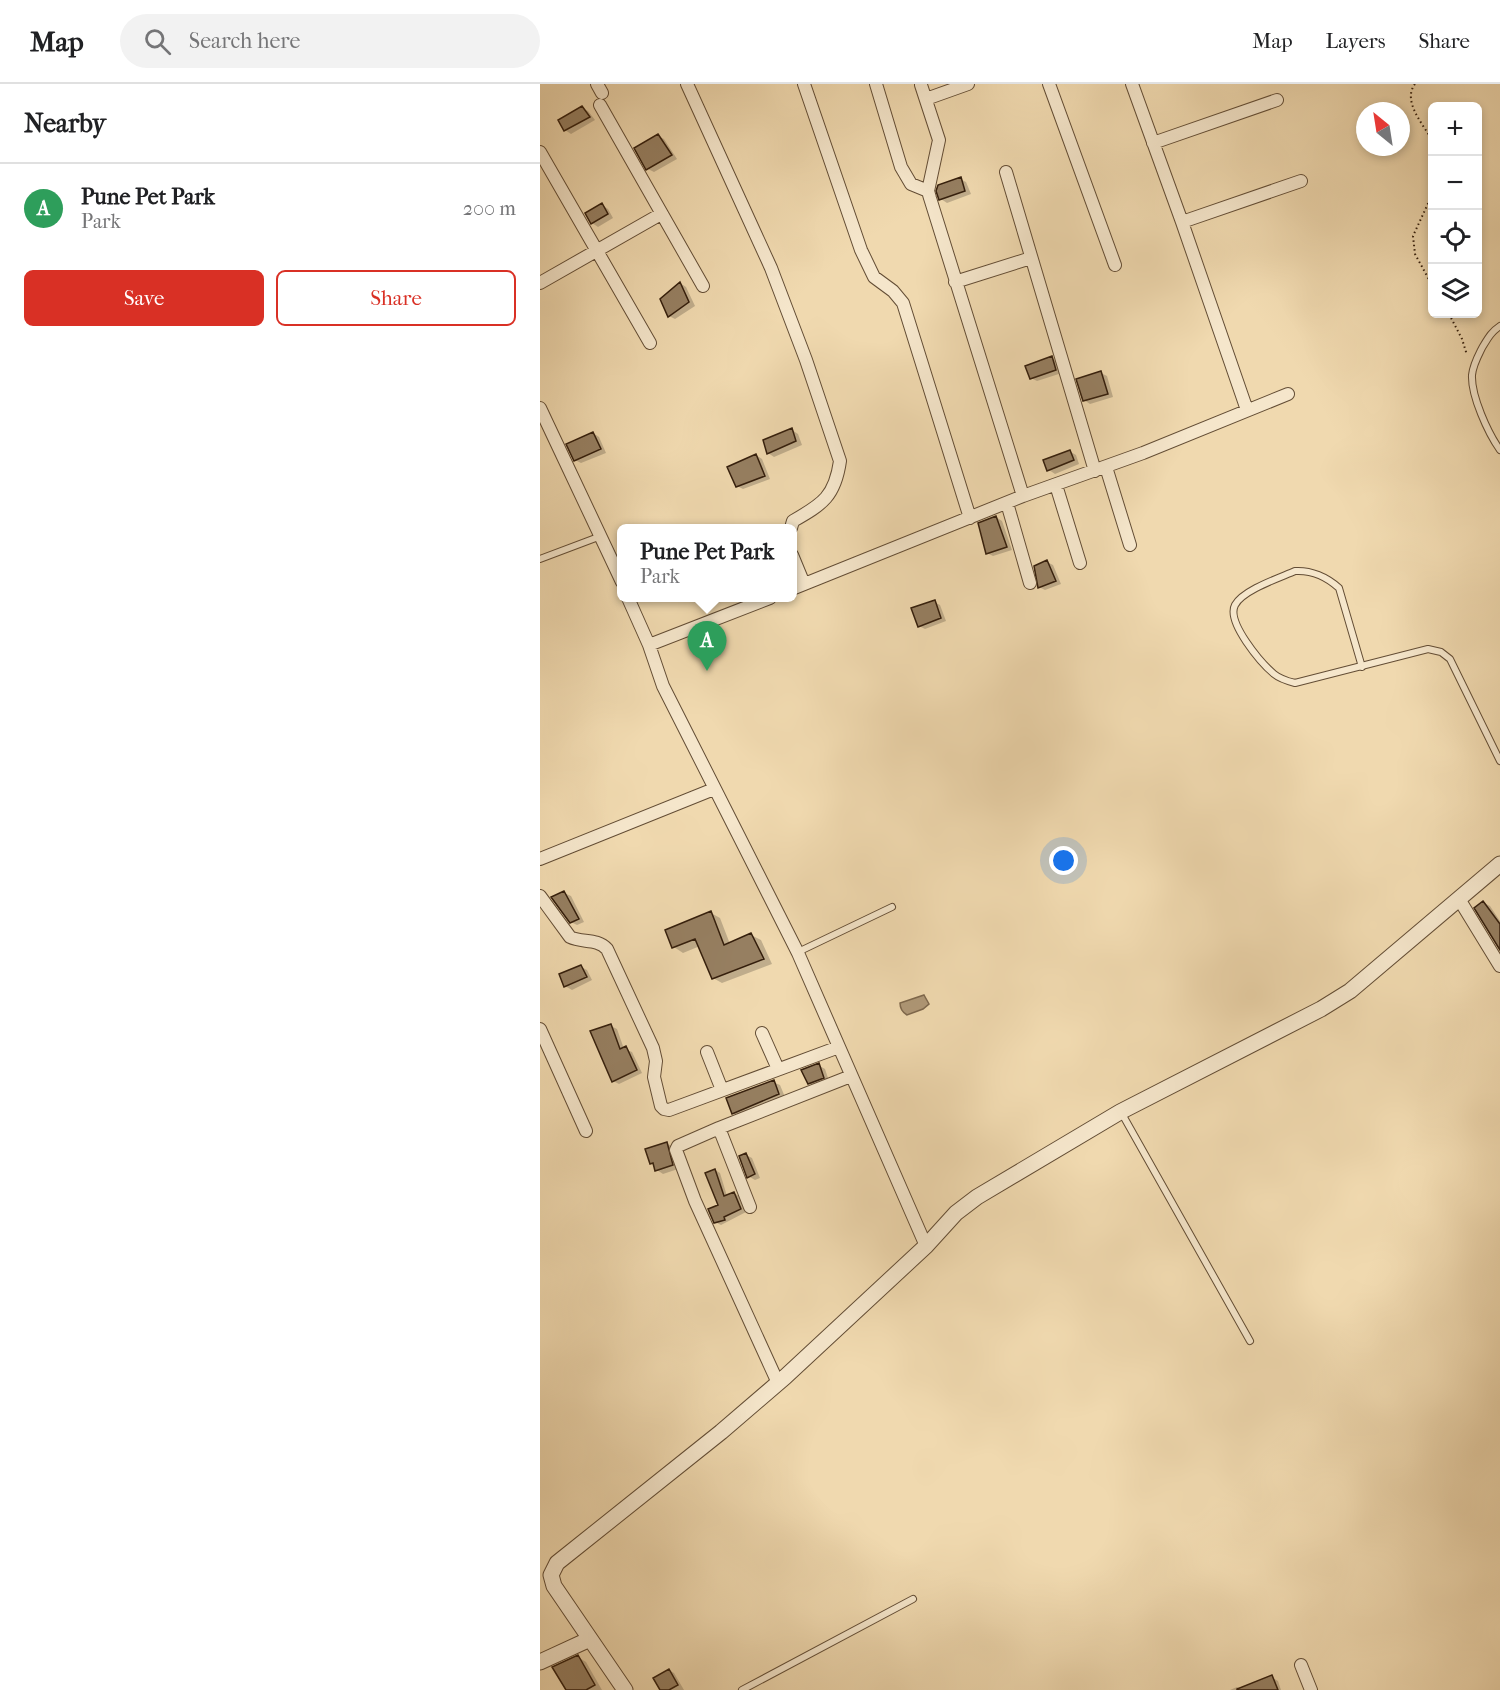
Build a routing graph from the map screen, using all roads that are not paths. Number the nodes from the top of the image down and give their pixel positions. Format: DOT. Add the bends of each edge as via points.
graph roads {
  1 [pos="687,84"];
  2 [pos="804,84"];
  3 [pos="876,84"];
  4 [pos="968,84"];
  5 [pos="1049,84"];
  6 [pos="1132,84"];
  7 [pos="921,85"];
  8 [pos="600,94"];
  9 [pos="926,99"];
  10 [pos="1278,100"];
  11 [pos="1154,143"];
  12 [pos="540,152"];
  13 [pos="1006,172"];
  14 [pos="1301,181"];
  15 [pos="928,191"];
  16 [pos="661,214"];
  17 [pos="1182,222"];
  18 [pos="597,250"];
  19 [pos="1032,258"];
  20 [pos="1115,265"];
  21 [pos="956,282"];
  22 [pos="540,283"];
  23 [pos="703,286"];
  24 [pos="1500,326"];
  25 [pos="650,343"];
  26 [pos="1288,394"];
  27 [pos="540,408"];
  28 [pos="1247,410"];
  29 [pos="1500,450"];
  30 [pos="1101,469"];
  31 [pos="1056,485"];
  32 [pos="1023,496"];
  33 [pos="1007,503"];
  34 [pos="970,518"];
  35 [pos="792,524"];
  36 [pos="602,536"];
  37 [pos="1130,544"];
  38 [pos="540,559"];
  39 [pos="1080,563"];
  40 [pos="617,572"];
  41 [pos="1030,583"];
  42 [pos="798,586"];
  43 [pos="630,602"];
  44 [pos="757,602"];
  45 [pos="649,645"];
  46 [pos="1362,667"];
  47 [pos="1500,761"];
  48 [pos="714,789"];
  49 [pos="540,859"];
  50 [pos="1499,869"];
  51 [pos="540,896"];
  52 [pos="1459,899"];
  53 [pos="892,907"];
  54 [pos="798,953"];
  55 [pos="1500,966"];
  56 [pos="540,1029"];
  57 [pos="762,1033"];
  58 [pos="838,1047"];
  59 [pos="707,1052"];
  60 [pos="777,1069"];
  61 [pos="851,1076"];
  62 [pos="722,1090"];
  63 [pos="1120,1112"];
  64 [pos="719,1128"];
  65 [pos="586,1131"];
  66 [pos="750,1207"];
  67 [pos="926,1246"];
  68 [pos="1250,1341"];
  69 [pos="778,1383"];
  70 [pos="545,1575"];
  71 [pos="912,1599"];
  72 [pos="590,1638"];
  73 [pos="540,1662"];
  74 [pos="1301,1665"];
  75 [pos="625,1690"];
  76 [pos="742,1690"];
  77 [pos="1311,1690"];
  1 -- 35 [label="street" via="771,268 840,461 830,495"];
  2 -- 34 [label="street" via="861,250 874,277 903,303"];
  3 -- 15 [label="street" via="901,167 911,184"];
  4 -- 9 [label="street"];
  5 -- 20 [label="street"];
  6 -- 11 [label="street"];
  7 -- 9 [label="street"];
  8 -- 16 [label="street"];
  9 -- 15 [label="street" via="939,140"];
  10 -- 11 [label="street"];
  11 -- 17 [label="street"];
  12 -- 18 [label="street"];
  13 -- 19 [label="street"];
  14 -- 17 [label="street"];
  15 -- 21 [label="street"];
  16 -- 18 [label="street"];
  16 -- 23 [label="street"];
  17 -- 28 [label="street"];
  18 -- 22 [label="street"];
  18 -- 25 [label="street"];
  19 -- 21 [label="street"];
  19 -- 30 [label="street"];
  21 -- 32 [label="street"];
  24 -- 29 [label="lane" via="1492,331 1472,375 1478,404"];
  26 -- 28 [label="street"];
  27 -- 36 [label="street"];
  28 -- 30 [label="street"];
  30 -- 31 [label="street"];
  30 -- 37 [label="street"];
  31 -- 32 [label="street"];
  31 -- 39 [label="street"];
  32 -- 33 [label="street"];
  33 -- 34 [label="street"];
  33 -- 41 [label="street"];
  34 -- 42 [label="street"];
  36 -- 38 [label="lane"];
  36 -- 40 [label="street"];
  43 -- 45 [label="street"];
  44 -- 45 [label="street"];
  45 -- 48 [label="street" via="663,686"];
  46 -- 46 [label="lane" via="1339,588 1315,573 1295,571 1246,593 1235,604 1236,624 1245,640 1284,681 1295,683"];
  46 -- 47 [label="lane" via="1428,649 1450,658"];
  48 -- 49 [label="street"];
  48 -- 54 [label="street"];
  50 -- 52 [label="street"];
  51 -- 62 [label="street" via="570,937 598,942 607,949 653,1048 661,1106 669,1110"];
  52 -- 55 [label="street"];
  52 -- 63 [label="street" via="1350,991"];
  53 -- 54 [label="lane"];
  54 -- 58 [label="street"];
  56 -- 65 [label="street"];
  57 -- 60 [label="street"];
  58 -- 60 [label="street"];
  58 -- 61 [label="street"];
  59 -- 62 [label="street"];
  60 -- 62 [label="street"];
  61 -- 64 [label="street"];
  61 -- 67 [label="street"];
  63 -- 67 [label="street" via="977,1197 956,1213"];
  63 -- 68 [label="lane"];
  64 -- 66 [label="street"];
  64 -- 69 [label="street" via="678,1146 676,1155"];
  67 -- 69 [label="street"];
  69 -- 70 [label="street"];
  70 -- 72 [label="street"];
  71 -- 76 [label="lane"];
  72 -- 73 [label="street"];
  72 -- 75 [label="street"];
  74 -- 77 [label="street"];
}
